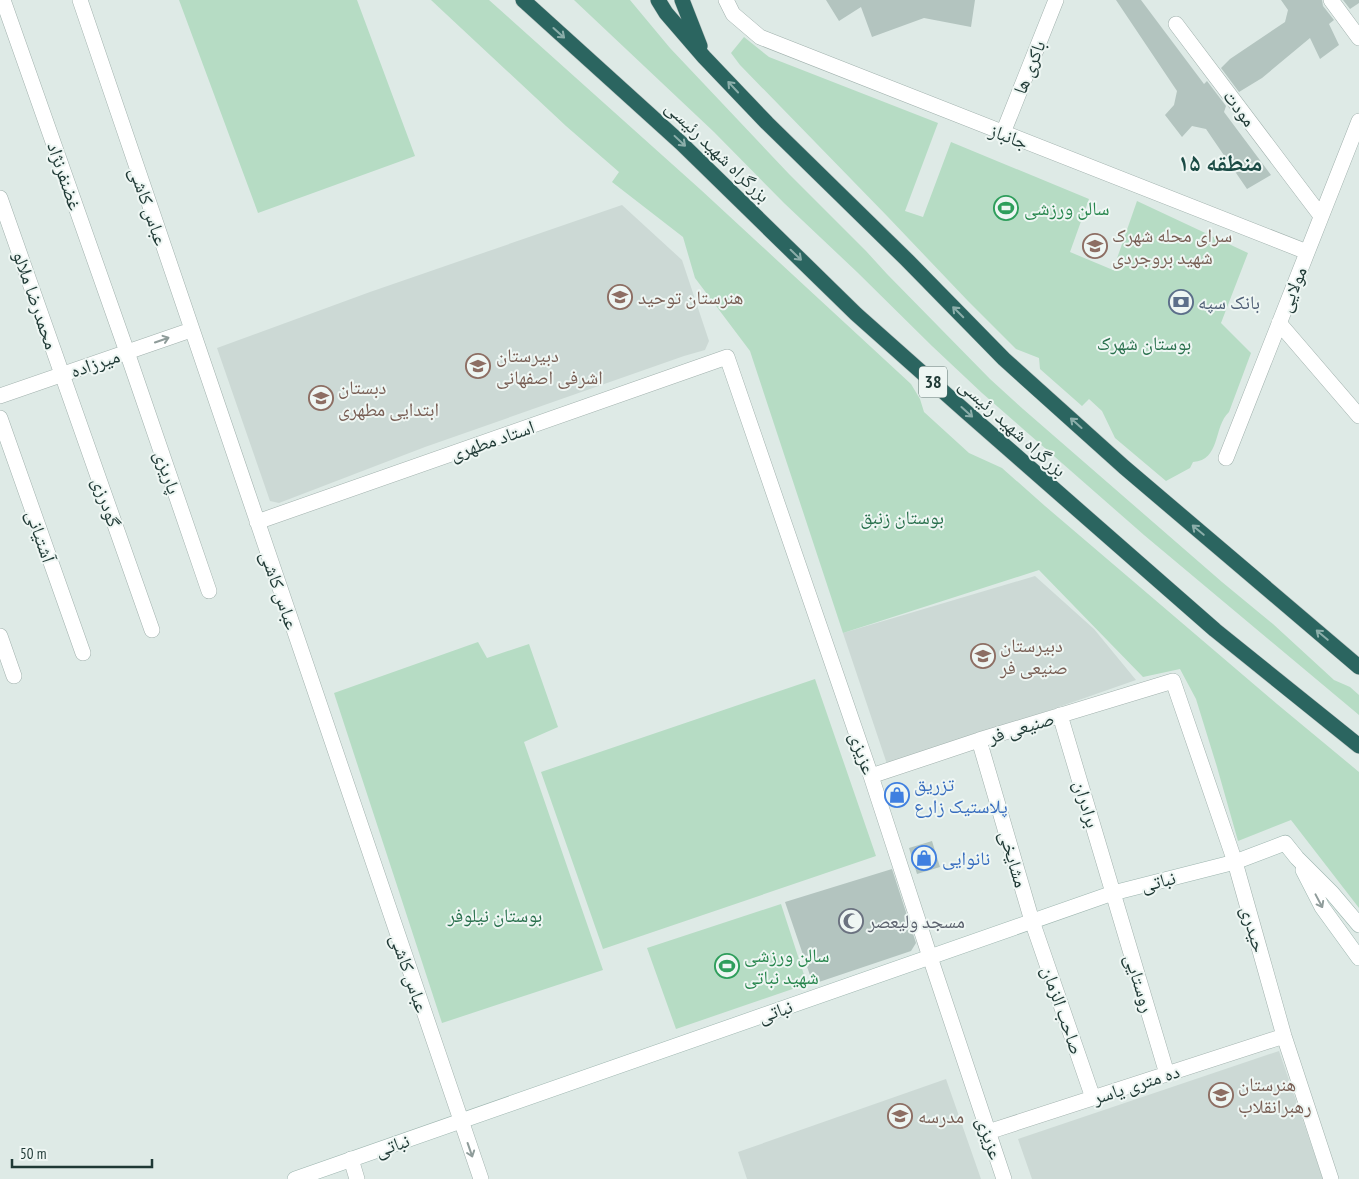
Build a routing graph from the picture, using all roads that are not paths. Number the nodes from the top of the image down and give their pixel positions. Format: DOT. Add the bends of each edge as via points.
graph roads {
  1 [pos="3,0"];
  2 [pos="80,0"];
  3 [pos="522,0"];
  4 [pos="682,0"];
  5 [pos="726,0"];
  6 [pos="1056,0"];
  7 [pos="1331,0"];
  8 [pos="662,6"];
  9 [pos="1176,24"];
  10 [pos="1359,38"];
  11 [pos="704,57"];
  12 [pos="1359,120"];
  13 [pos="1003,134"];
  14 [pos="0,198"];
  15 [pos="1321,216"];
  16 [pos="1307,252"];
  17 [pos="1279,323"];
  18 [pos="191,330"];
  19 [pos="127,352"];
  20 [pos="727,357"];
  21 [pos="62,374"];
  22 [pos="0,396"];
  23 [pos="1359,416"];
  24 [pos="0,418"];
  25 [pos="1226,458"];
  26 [pos="257,522"];
  27 [pos="209,591"];
  28 [pos="152,630"];
  29 [pos="0,636"];
  30 [pos="83,653"];
  31 [pos="1359,667"];
  32 [pos="14,676"];
  33 [pos="1173,681"];
  34 [pos="1060,715"];
  35 [pos="979,740"];
  36 [pos="1359,746"];
  37 [pos="871,776"];
  38 [pos="1297,858"];
  39 [pos="1235,862"];
  40 [pos="1113,893"];
  41 [pos="1032,921"];
  42 [pos="1359,925"];
  43 [pos="930,957"];
  44 [pos="1359,958"];
  45 [pos="1284,1036"];
  46 [pos="1167,1074"];
  47 [pos="1093,1098"];
  48 [pos="460,1121"];
  49 [pos="988,1132"];
  50 [pos="351,1160"];
  51 [pos="295,1179"];
  52 [pos="357,1179"];
  53 [pos="480,1179"];
  54 [pos="1004,1179"];
  55 [pos="1331,1179"];
  1 -- 19 [label="street, غضنفرنژاد"];
  2 -- 18 [label="street, عباس کاشی"];
  3 -- 36 [label="highway, بزرگراه شهید رئیسی / 38, one-way" via="682,143 856,314 1215,630"];
  4 -- 11 [label="highway"];
  5 -- 13 [label="street, جانباز" via="733,14 760,38"];
  6 -- 13 [label="street, باکری ها"];
  7 -- 10 [label="street"];
  8 -- 11 [label="highway"];
  9 -- 15 [label="street, مودت"];
  31 -- 11 [label="highway, one-way" via="1124,467 1004,359 766,123"];
  12 -- 15 [label="street, مولايی"];
  13 -- 16 [label="street, جانباز"];
  14 -- 21 [label="street, محمدرضا ملالو"];
  15 -- 16 [label="street, مولايی"];
  16 -- 17 [label="street, مولايی"];
  17 -- 23 [label="street"];
  17 -- 25 [label="street, مولايی"];
  19 -- 18 [label="street, میرزاده, one-way"];
  18 -- 26 [label="street, عباس کاشی"];
  19 -- 21 [label="street, میرزاده"];
  19 -- 27 [label="street, پاریزی"];
  20 -- 26 [label="street, استاد مطهری"];
  20 -- 37 [label="street, عزیزی"];
  21 -- 22 [label="street, میرزاده"];
  21 -- 28 [label="street, گودرزی"];
  24 -- 30 [label="street, آشتیانی"];
  26 -- 48 [label="street, عباس کاشی"];
  29 -- 32 [label="street"];
  33 -- 34 [label="street, صنیعی فر"];
  33 -- 39 [label="street, حیدری"];
  34 -- 35 [label="street, صنیعی فر"];
  34 -- 40 [label="street, برادران"];
  35 -- 37 [label="street, صنیعی فر"];
  35 -- 41 [label="street, مشایخی"];
  37 -- 43 [label="street, عزیزی"];
  38 -- 39 [label="street, نباتی" via="1285,843"];
  38 -- 42 [label="street"];
  38 -- 44 [label="street, one-way" via="1322,907"];
  39 -- 40 [label="street, نباتی"];
  39 -- 45 [label="street, حیدری"];
  40 -- 41 [label="street, نباتی"];
  40 -- 46 [label="street, روستایی"];
  41 -- 43 [label="street, نباتی"];
  41 -- 47 [label="street, صاحب الزمان"];
  43 -- 48 [label="street, نباتی"];
  43 -- 49 [label="street, عزیزی"];
  45 -- 46 [label="street, ده متری یاسر"];
  45 -- 55 [label="street, حیدری"];
  46 -- 47 [label="street, ده متری یاسر"];
  47 -- 49 [label="street, ده متری یاسر"];
  48 -- 50 [label="street, نباتی"];
  48 -- 53 [label="street, عباس کاشی, one-way"];
  49 -- 54 [label="street, عزیزی"];
  50 -- 51 [label="street, نباتی"];
  50 -- 52 [label="street"];
}
